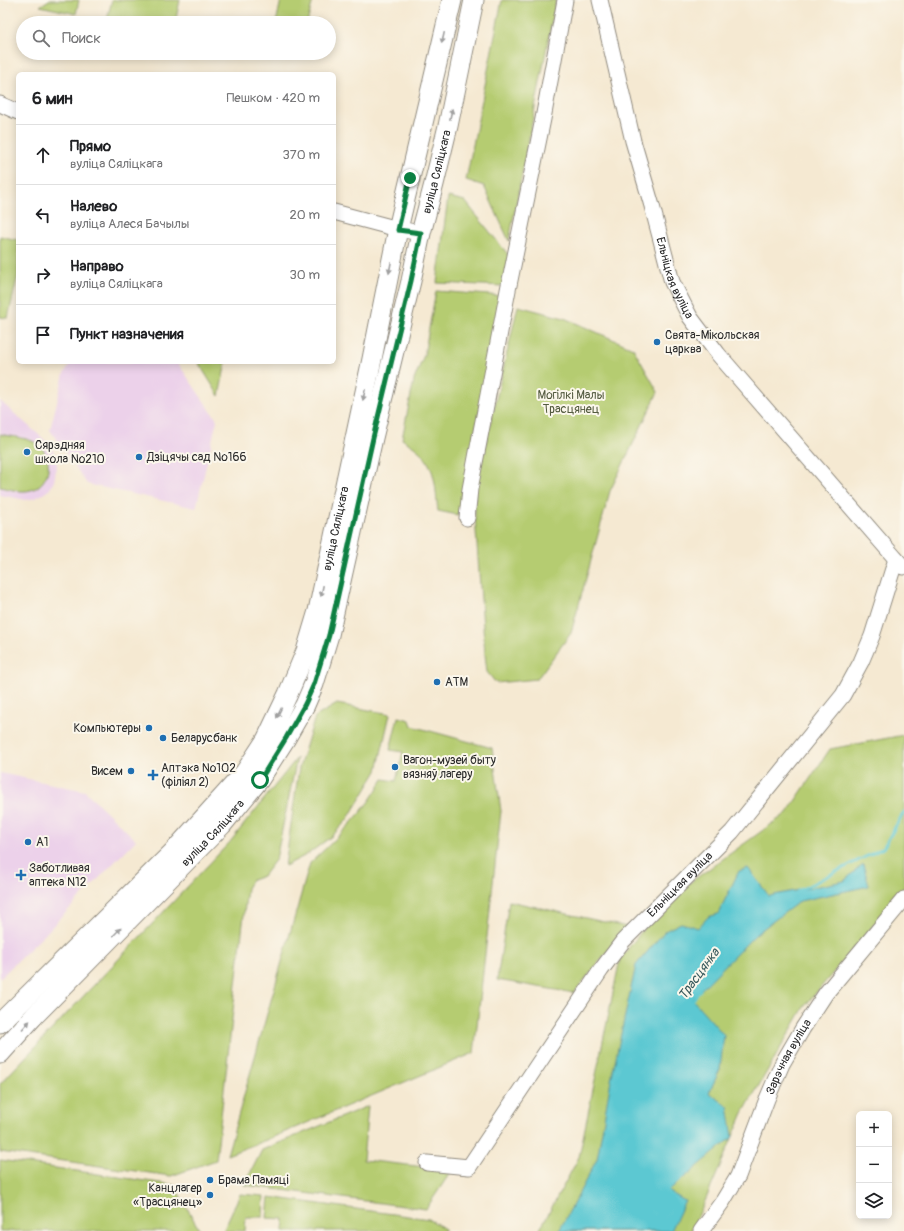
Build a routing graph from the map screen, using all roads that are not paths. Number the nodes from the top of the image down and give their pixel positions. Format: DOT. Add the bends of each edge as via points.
graph roads {
  1 [pos="452,0"];
  2 [pos="474,0"];
  3 [pos="565,0"];
  4 [pos="600,0"];
  5 [pos="0,104"];
  6 [pos="16,111"];
  7 [pos="336,213"];
  8 [pos="398,230"];
  9 [pos="421,233"];
  10 [pos="467,518"];
  11 [pos="900,564"];
  12 [pos="904,899"];
  13 [pos="0,1023"];
  14 [pos="0,1054"];
  15 [pos="427,1163"];
  16 [pos="701,1231"];
  1 -- 8 [label="main road, вуліца Сяліцкага, one-way"];
  9 -- 2 [label="main road, вуліца Сяліцкага, one-way" via="448,126"];
  3 -- 10 [label="street" via="470,489"];
  4 -- 11 [label="street, Ельніцкая вуліца" via="633,141 672,282 685,309 718,354"];
  5 -- 6 [label="street"];
  7 -- 8 [label="street"];
  8 -- 9 [label="street"];
  8 -- 13 [label="main road, вуліца Сяліцкага, one-way" via="318,611 306,651 266,740 245,772 172,853"];
  14 -- 9 [label="main road, вуліца Сяліцкага, one-way" via="34,1016 222,825 260,780 305,704 329,635"];
  11 -- 15 [label="street, Ельніцкая вуліца" via="861,662 843,695 732,832 624,941 600,970 469,1167"];
  12 -- 16 [label="street, Зарэчная вуліца" via="826,993 804,1028 782,1064 738,1176"];
}
